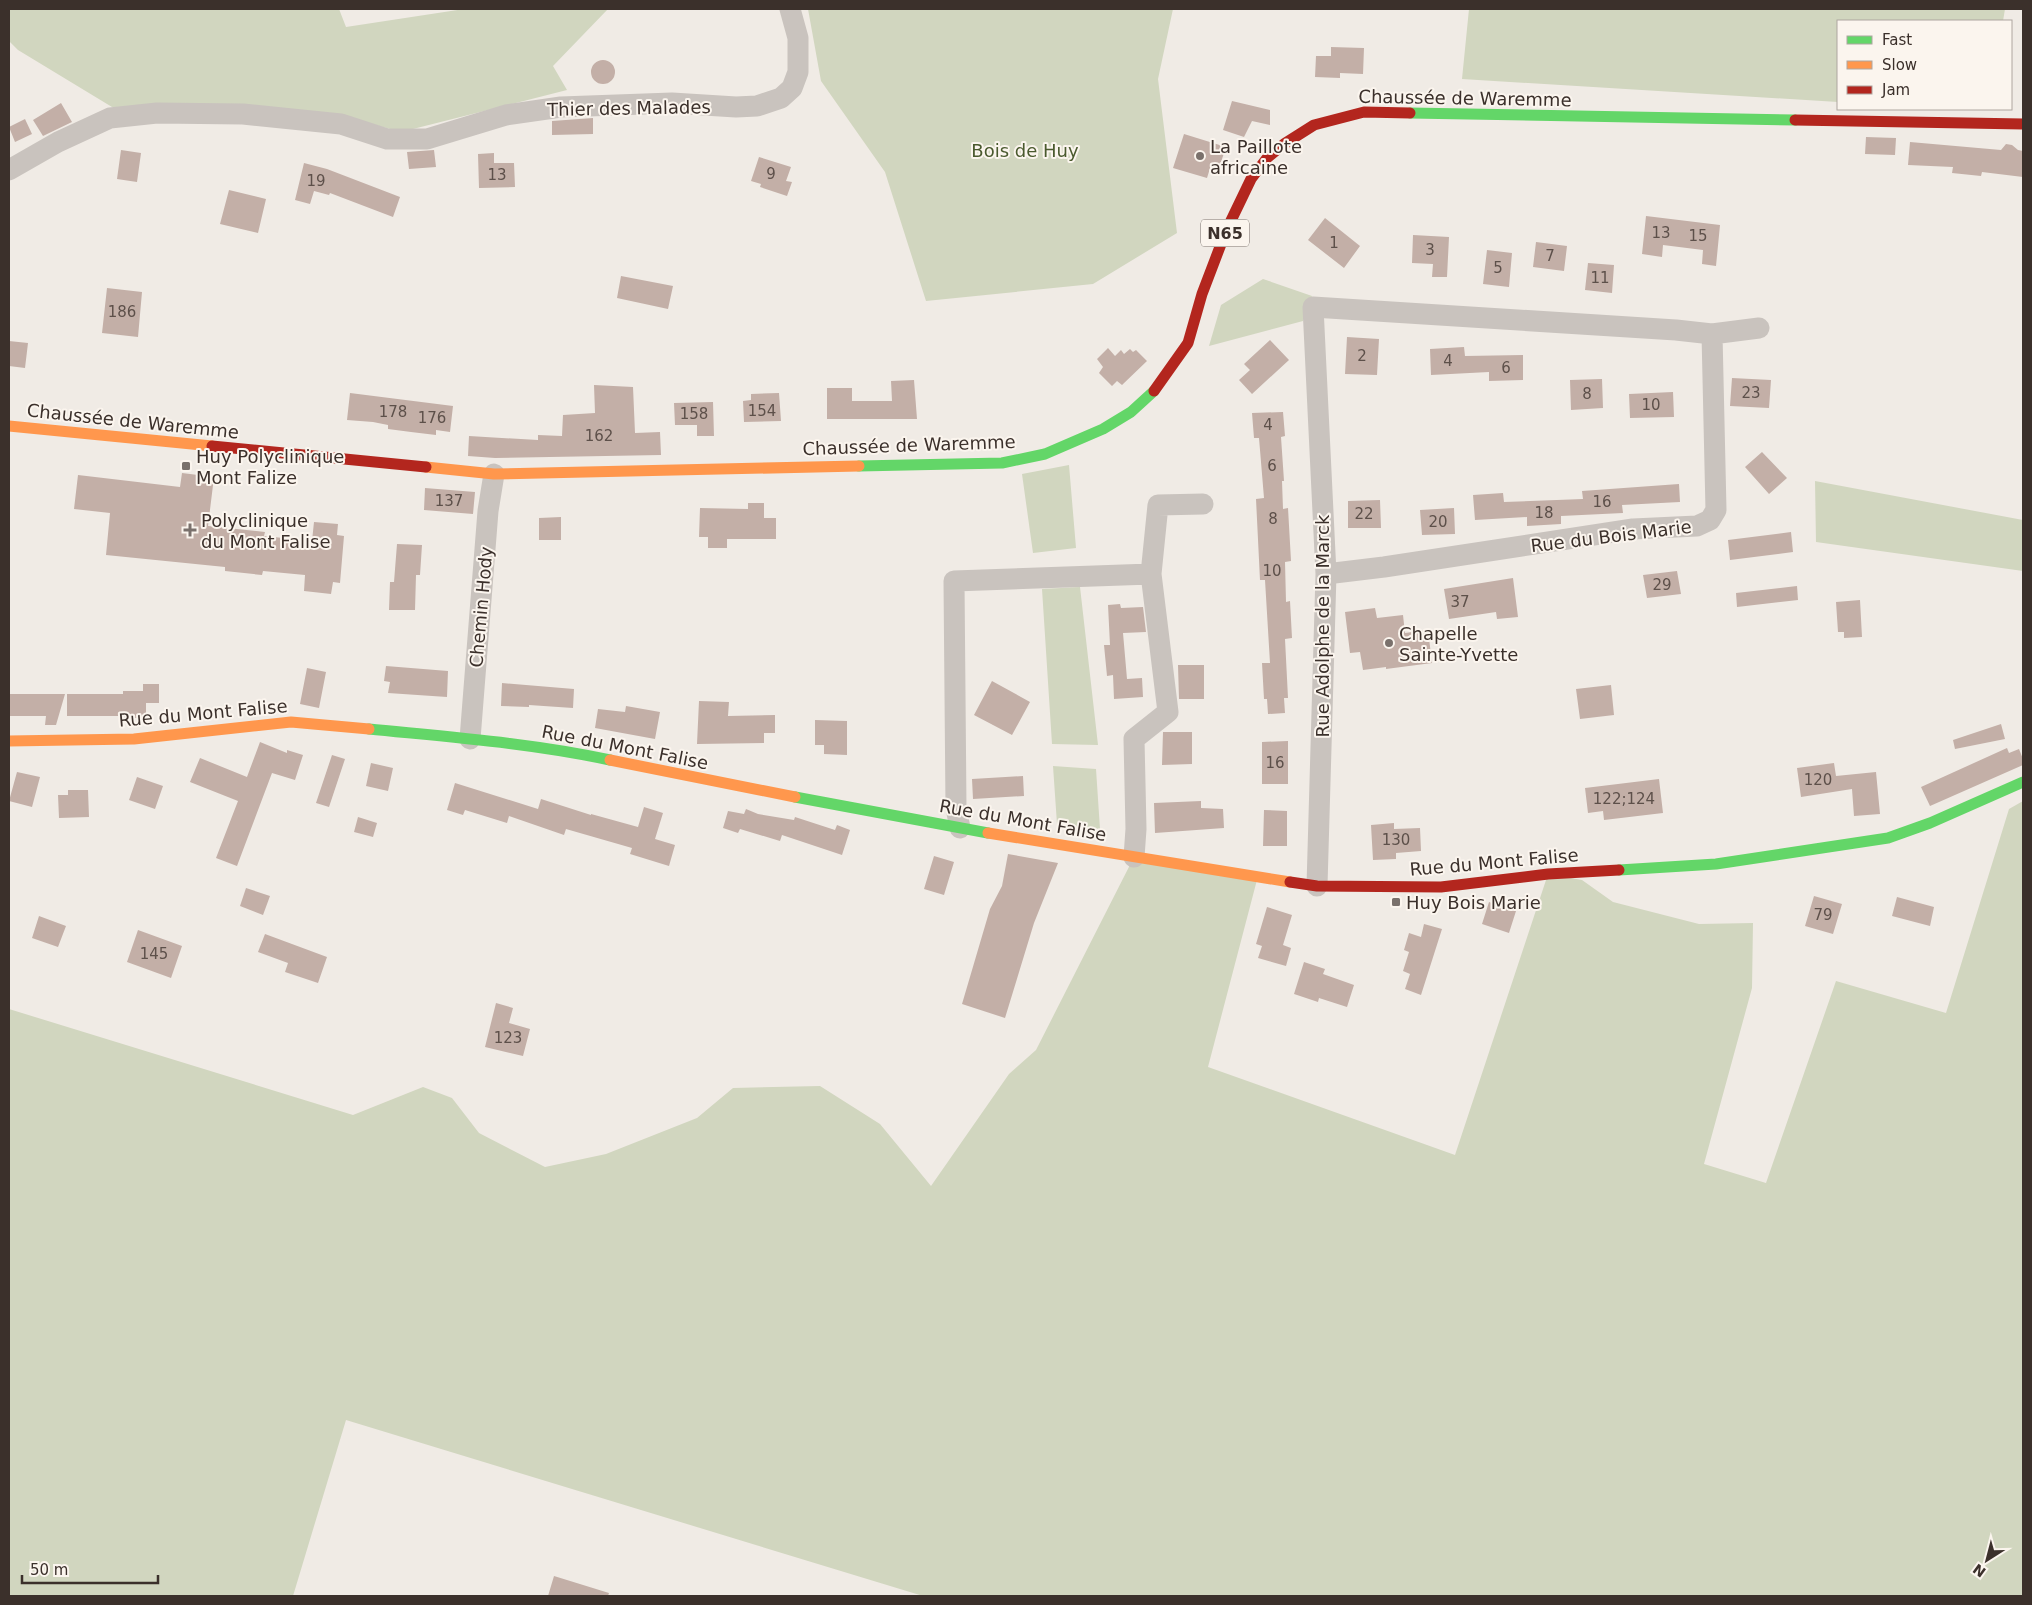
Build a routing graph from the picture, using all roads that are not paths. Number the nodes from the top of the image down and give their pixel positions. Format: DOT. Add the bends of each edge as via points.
graph roads {
  1 [pos="790,9"];
  2 [pos="2023,124"];
  3 [pos="9,170"];
  4 [pos="1759,328"];
  5 [pos="1712,334"];
  6 [pos="9,426"];
  7 [pos="494,474"];
  8 [pos="1203,504"];
  9 [pos="1152,574"];
  10 [pos="1326,574"];
  11 [pos="470,739"];
  12 [pos="9,741"];
  13 [pos="2023,782"];
  14 [pos="960,828"];
  15 [pos="1134,857"];
  16 [pos="1317,886"];
  1 -- 3 [label="street, Thier des Malades" via="798,38 798,72 792,88 781,98 757,106 672,103 561,107 506,115 427,139 387,139 341,124 262,116 157,113 110,118"];
  2 -- 7 [label="main road, Chaussée de Waremme / N65" via="1364,112 1343,116 1314,124 1284,144 1259,168 1235,210 1202,294 1188,343 1175,365 1136,408 1077,441 1045,454 1002,463"];
  4 -- 5 [label="street"];
  5 -- 10 [label="street, Rue du Bois Marie" via="1716,510 1710,520 1697,526 1633,529"];
  5 -- 10 [label="street, Rue Adolphe de la Marck" via="1313,307"];
  6 -- 7 [label="main road, Chaussée de Waremme / N65"];
  7 -- 11 [label="street, Chemin Hody" via="488,511"];
  8 -- 9 [label="street" via="1158,505"];
  9 -- 14 [label="street" via="954,581 956,808"];
  9 -- 15 [label="street" via="1168,712 1134,739"];
  10 -- 16 [label="street, Rue Adolphe de la Marck"];
  11 -- 12 [label="main road, Rue du Mont Falise" via="291,722 134,739"];
  11 -- 14 [label="main road, Rue du Mont Falise" via="579,753 729,786"];
  13 -- 16 [label="main road, Rue du Mont Falise" via="1888,838 1726,862 1548,874 1441,887"];
  14 -- 15 [label="main road, Rue du Mont Falise"];
  15 -- 16 [label="main road, Rue du Mont Falise"];
}
